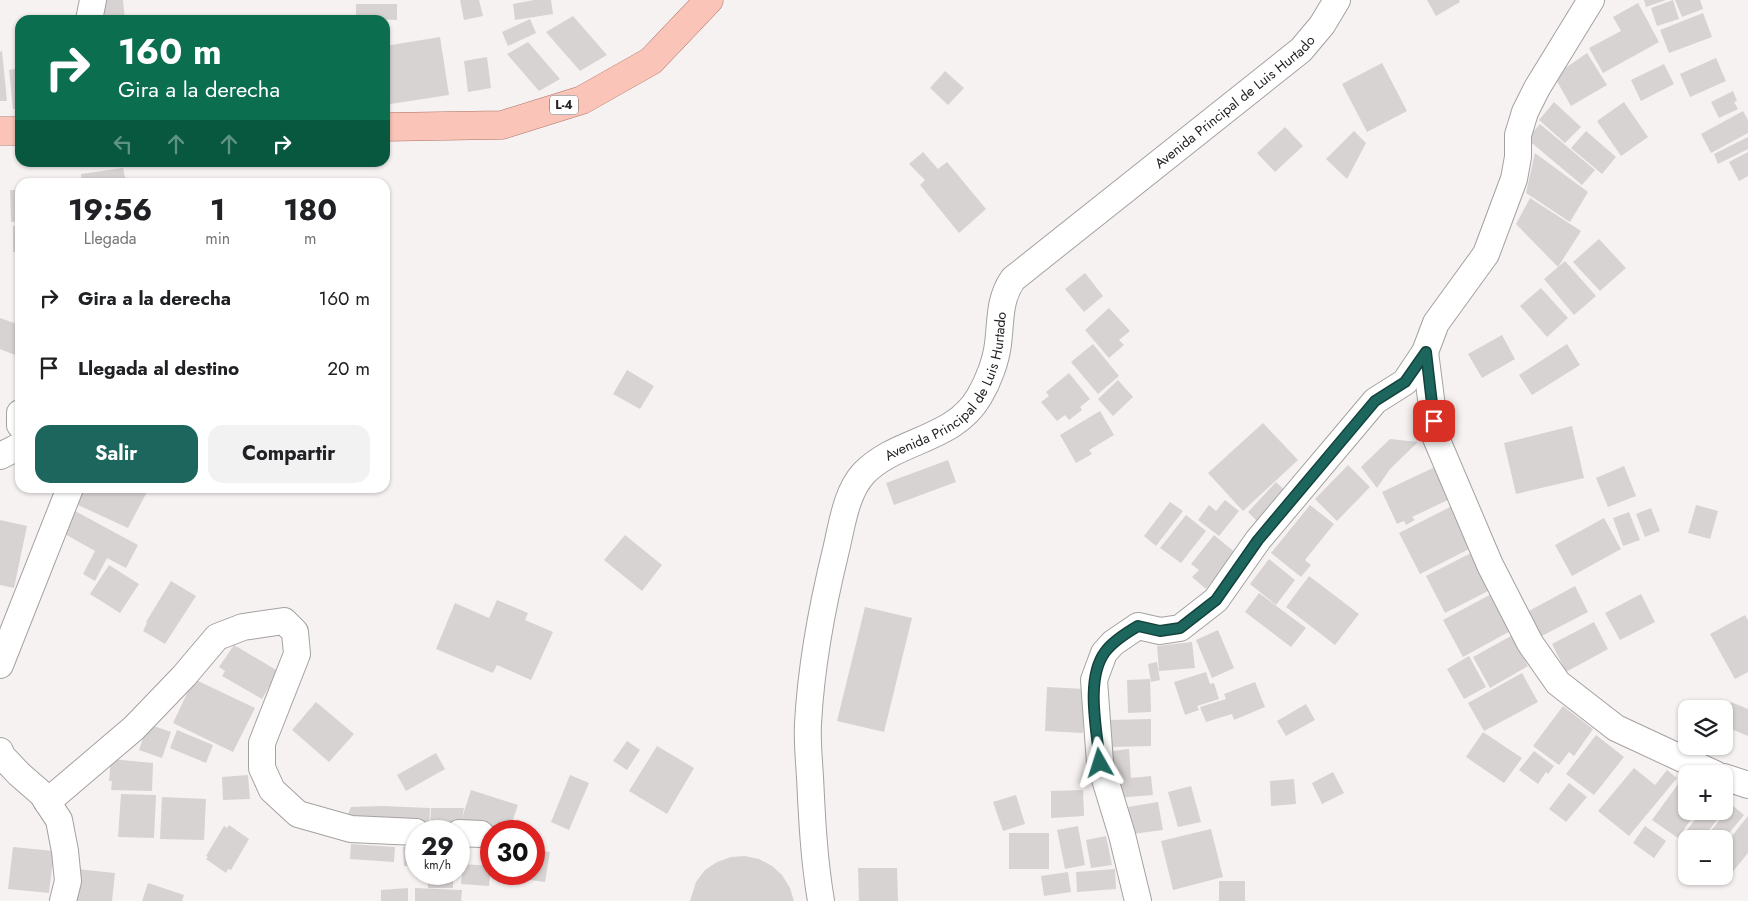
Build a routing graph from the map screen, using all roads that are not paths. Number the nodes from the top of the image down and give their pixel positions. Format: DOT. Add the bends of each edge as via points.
graph roads {
  1 [pos="93,0"];
  2 [pos="709,0"];
  3 [pos="1337,0"];
  4 [pos="1591,0"];
  5 [pos="89,15"];
  6 [pos="390,127"];
  7 [pos="0,131"];
  8 [pos="15,131"];
  9 [pos="1426,352"];
  10 [pos="15,448"];
  11 [pos="0,456"];
  12 [pos="68,493"];
  13 [pos="0,665"];
  14 [pos="0,751"];
  15 [pos="1696,765"];
  16 [pos="1733,780"];
  17 [pos="1748,785"];
  18 [pos="47,802"];
  19 [pos="405,831"];
  20 [pos="63,901"];
  21 [pos="821,901"];
  22 [pos="1138,901"];
  1 -- 5 [label="street"];
  2 -- 6 [label="main road, L-4" via="651,61 582,100 502,125"];
  3 -- 21 [label="street, Avenida Principal de Luis Hurtado" via="1301,50 1013,279 1005,290 998,346 990,372 979,397 966,415 948,428 882,460 864,473 851,493 819,634 808,726 812,833"];
  4 -- 9 [label="street" via="1525,112 1518,135 1514,179 1486,254 1436,323"];
  7 -- 8 [label="main road"];
  9 -- 15 [label="street" via="1436,438 1490,565 1530,642 1558,683 1616,728"];
  9 -- 22 [label="street" via="1405,382 1375,401 1258,540 1216,600 1180,628 1160,631 1138,626 1104,653 1094,680 1100,763"];
  10 -- 11 [label="street"];
  12 -- 13 [label="street"];
  14 -- 18 [label="street"];
  16 -- 17 [label="street"];
  18 -- 19 [label="street" via="134,728 217,637 242,628 284,622 294,632 297,654 262,743 262,768 272,790 298,814 351,829"];
  18 -- 20 [label="street" via="59,820 65,851 68,881"];
}
